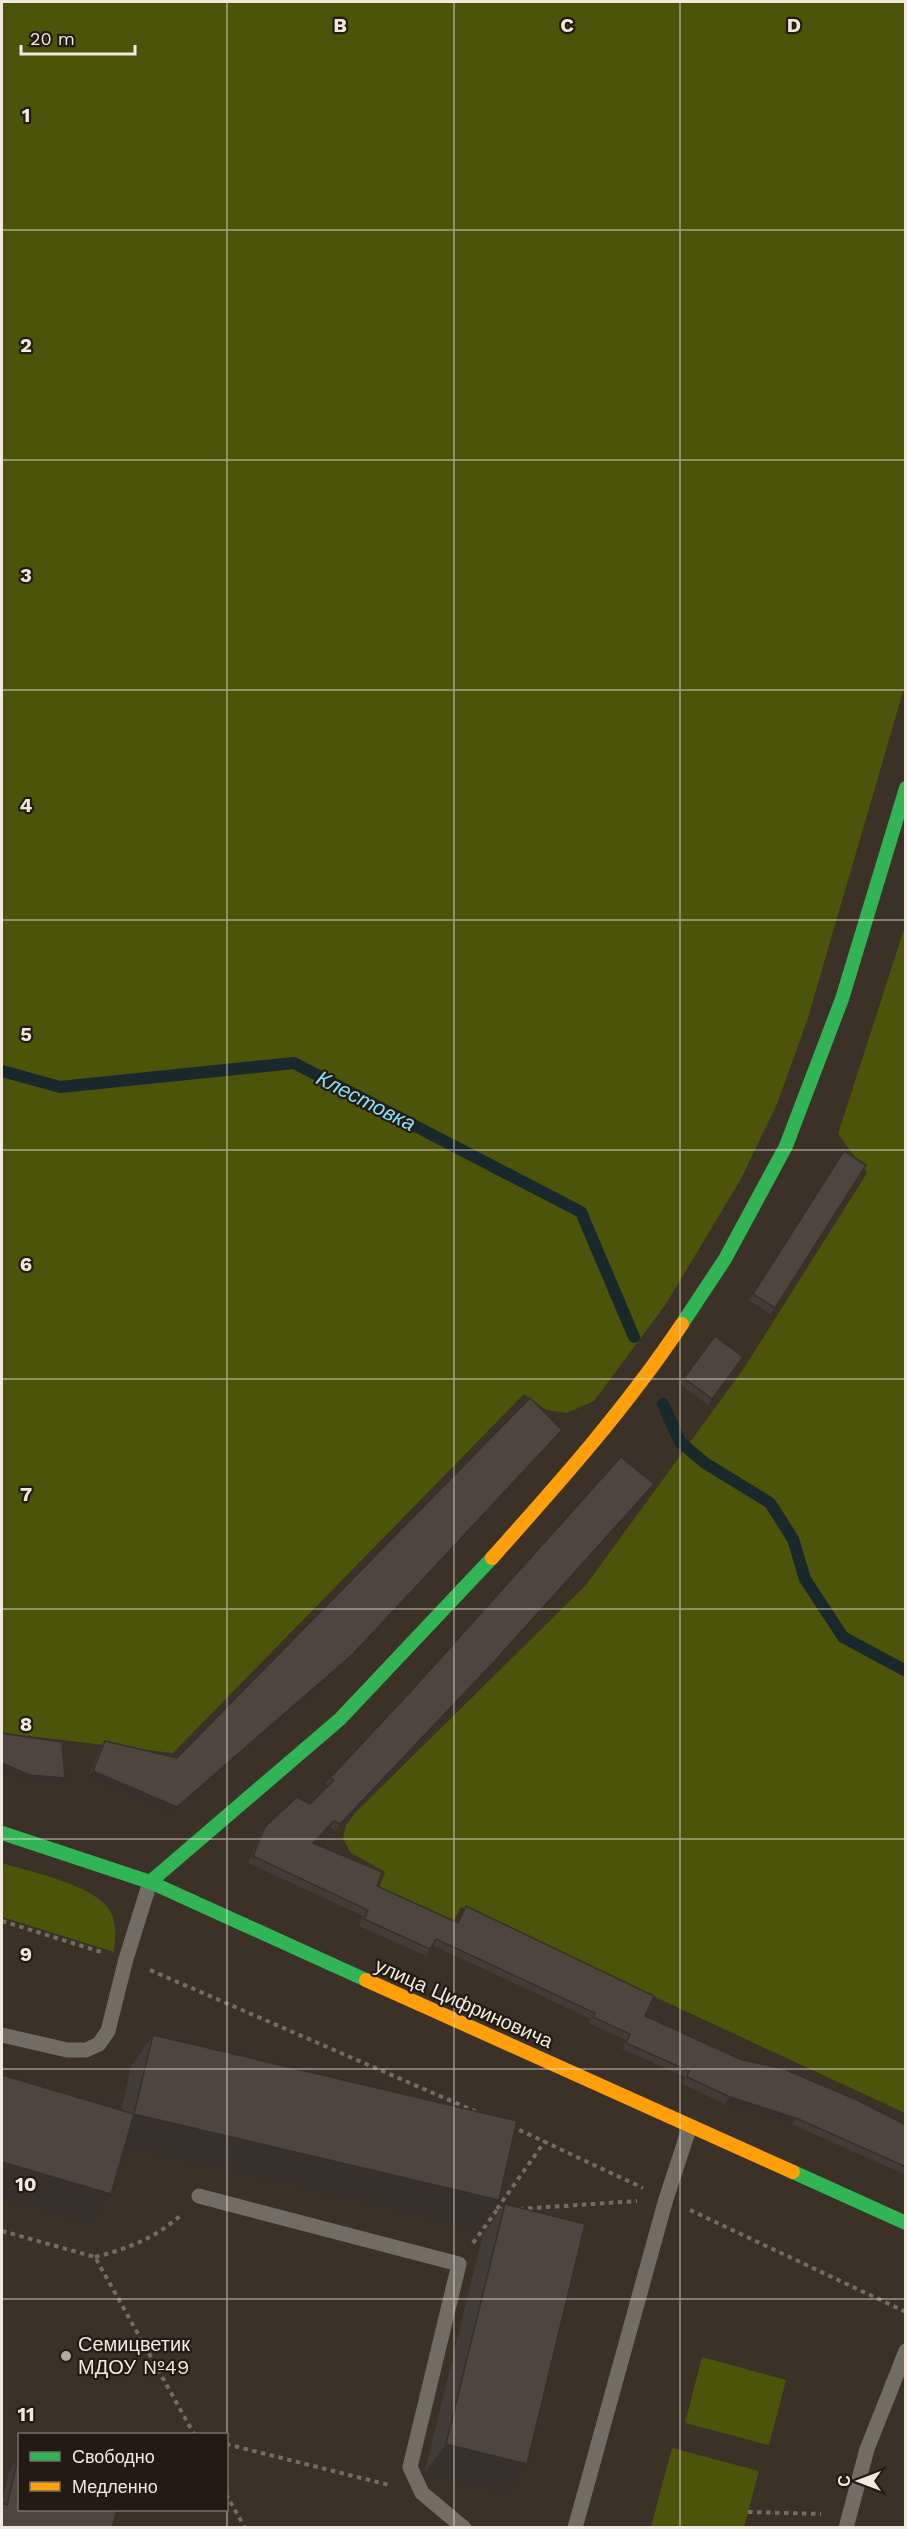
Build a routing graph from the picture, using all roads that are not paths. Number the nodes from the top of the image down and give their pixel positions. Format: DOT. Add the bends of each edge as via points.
graph roads {
  1 [pos="906,788"];
  2 [pos="2,1833"];
  3 [pos="150,1882"];
  4 [pos="2,2035"];
  5 [pos="690,2126"];
  6 [pos="199,2196"];
  7 [pos="906,2223"];
  8 [pos="906,2351"];
  9 [pos="848,2521"];
  10 [pos="464,2528"];
  11 [pos="575,2528"];
  1 -- 3 [label="street" via="842,999 786,1146 725,1259 654,1365 559,1483 340,1719"];
  2 -- 3 [label="street, улица Цифриновича"];
  3 -- 4 [label="lane" via="108,2031 99,2044 86,2050 67,2050"];
  3 -- 5 [label="street, улица Цифриновича"];
  5 -- 7 [label="street, улица Цифриновича"];
  5 -- 11 [label="lane"];
  6 -- 10 [label="lane" via="459,2264 410,2467 422,2493"];
  8 -- 9 [label="lane" via="867,2449"];
}
